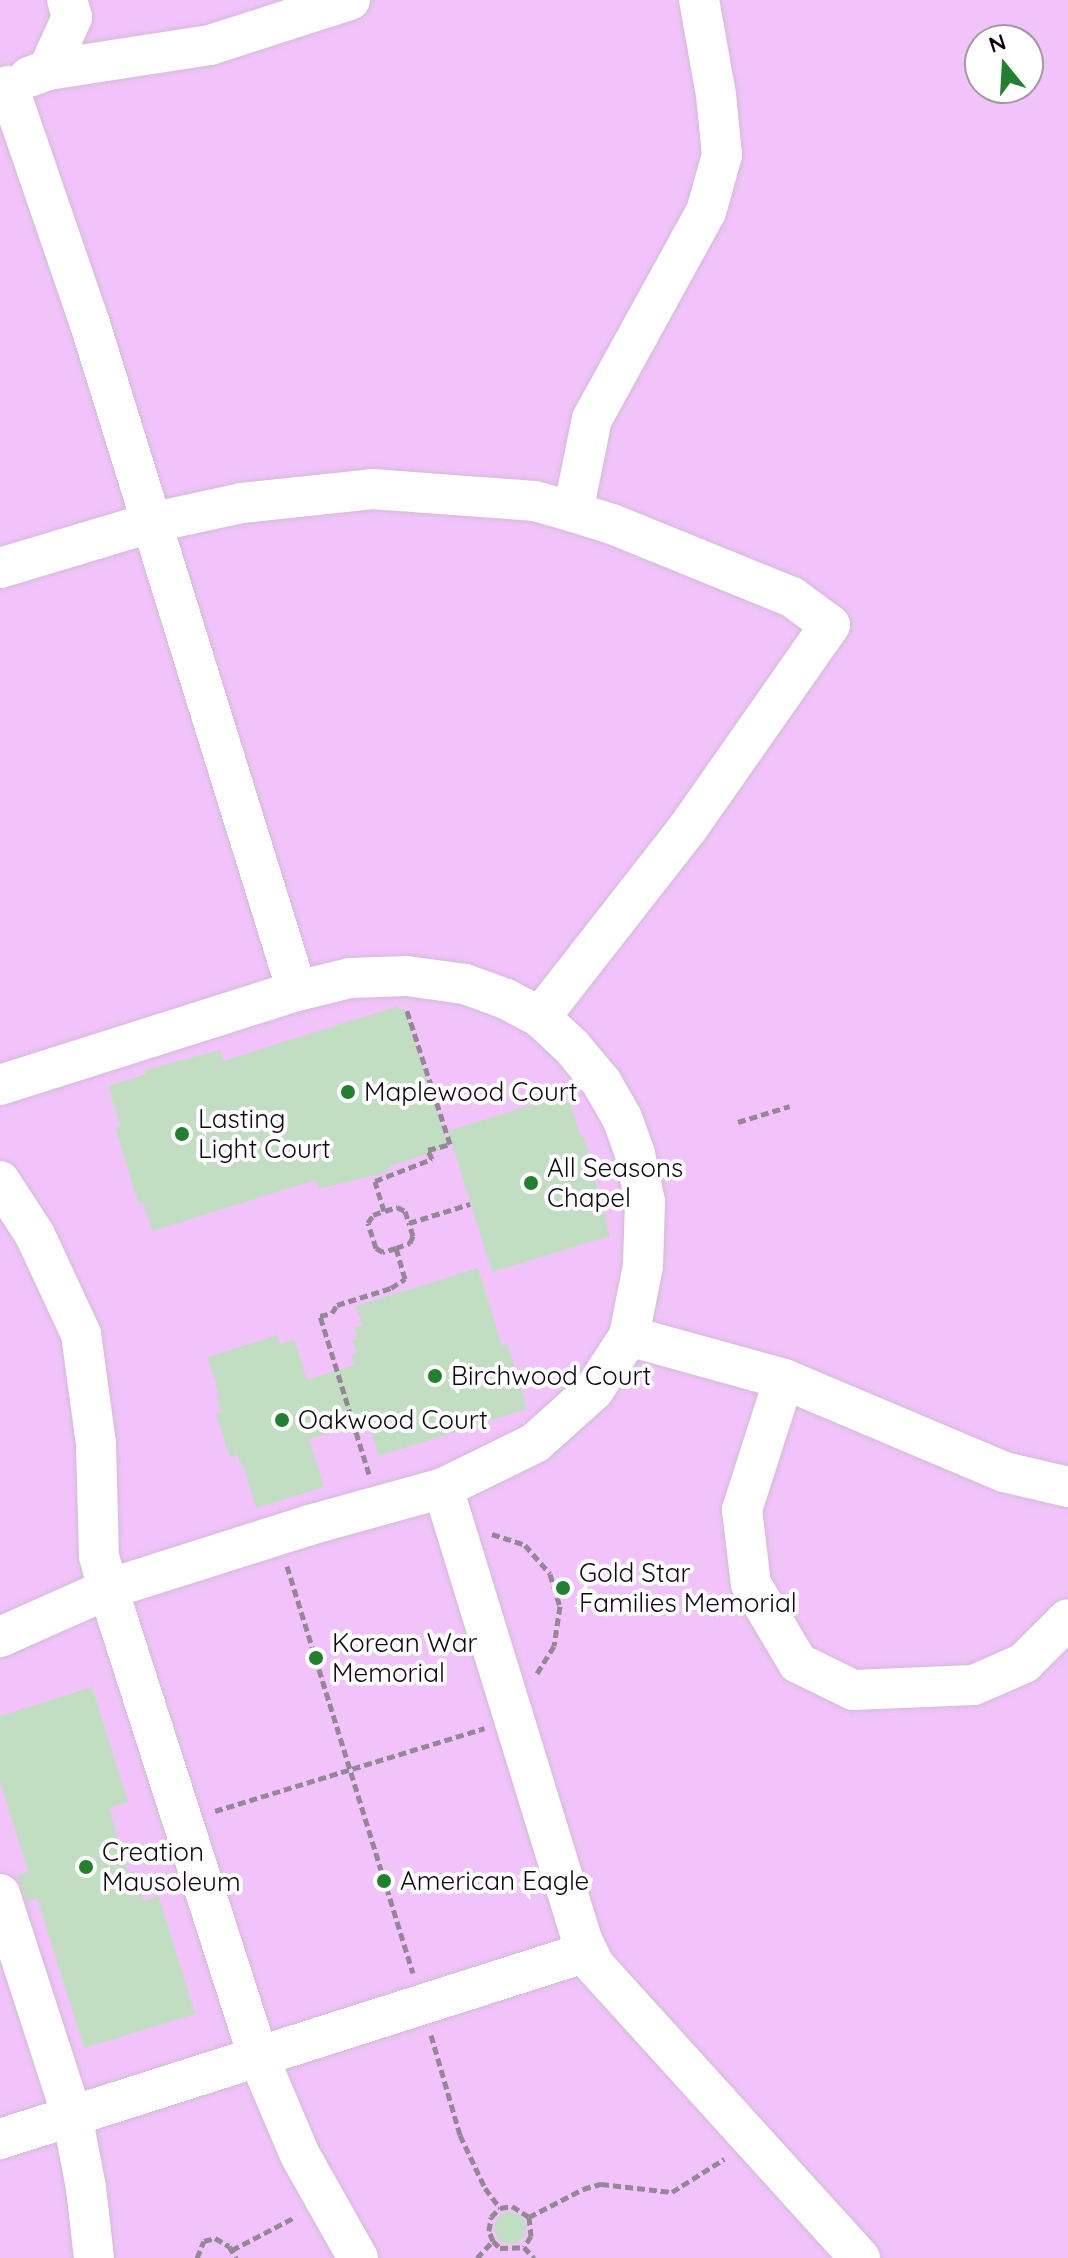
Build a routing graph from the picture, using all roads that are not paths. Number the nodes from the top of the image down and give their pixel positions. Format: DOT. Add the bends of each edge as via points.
graph roads {
  1 [pos="67,0"];
  2 [pos="350,0"];
  3 [pos="699,0"];
  4 [pos="48,70"];
  5 [pos="4,88"];
  6 [pos="573,512"];
  7 [pos="150,523"];
  8 [pos="0,568"];
  9 [pos="297,991"];
  10 [pos="540,1017"];
  11 [pos="0,1085"];
  12 [pos="0,1181"];
  13 [pos="629,1336"];
  14 [pos="784,1379"];
  15 [pos="1068,1487"];
  16 [pos="443,1488"];
  17 [pos="108,1589"];
  18 [pos="1068,1619"];
  19 [pos="0,1637"];
  20 [pos="0,1894"];
  21 [pos="587,1952"];
  22 [pos="258,2056"];
  23 [pos="72,2115"];
  24 [pos="0,2139"];
  25 [pos="94,2258"];
  26 [pos="358,2258"];
  27 [pos="860,2258"];
  1 -- 4 [label="lane" via="72,17"];
  2 -- 4 [label="lane" via="210,45"];
  3 -- 6 [label="lane" via="722,155 706,212 592,419"];
  4 -- 5 [label="lane"];
  5 -- 7 [label="lane" via="90,324"];
  6 -- 7 [label="lane" via="535,501 372,489 242,503"];
  6 -- 10 [label="lane" via="792,597 830,625 687,829"];
  7 -- 8 [label="lane"];
  7 -- 9 [label="lane"];
  9 -- 10 [label="lane" via="350,978 396,976 465,984"];
  9 -- 11 [label="lane"];
  10 -- 13 [label="lane" via="602,1083 635,1154 645,1202 643,1266"];
  12 -- 17 [label="lane" via="35,1235 81,1334 96,1443 99,1556"];
  13 -- 14 [label="lane"];
  13 -- 16 [label="lane" via="594,1390 535,1443"];
  14 -- 15 [label="lane" via="1004,1472"];
  14 -- 18 [label="lane" via="742,1510 751,1584 798,1663 853,1690 974,1685 1024,1663"];
  16 -- 17 [label="lane"];
  16 -- 21 [label="lane"];
  17 -- 19 [label="lane"];
  17 -- 22 [label="lane"];
  20 -- 23 [label="lane"];
  21 -- 22 [label="lane"];
  21 -- 27 [label="lane"];
  22 -- 23 [label="lane"];
  22 -- 26 [label="lane" via="300,2155"];
  23 -- 24 [label="lane"];
  23 -- 25 [label="lane"];
}
